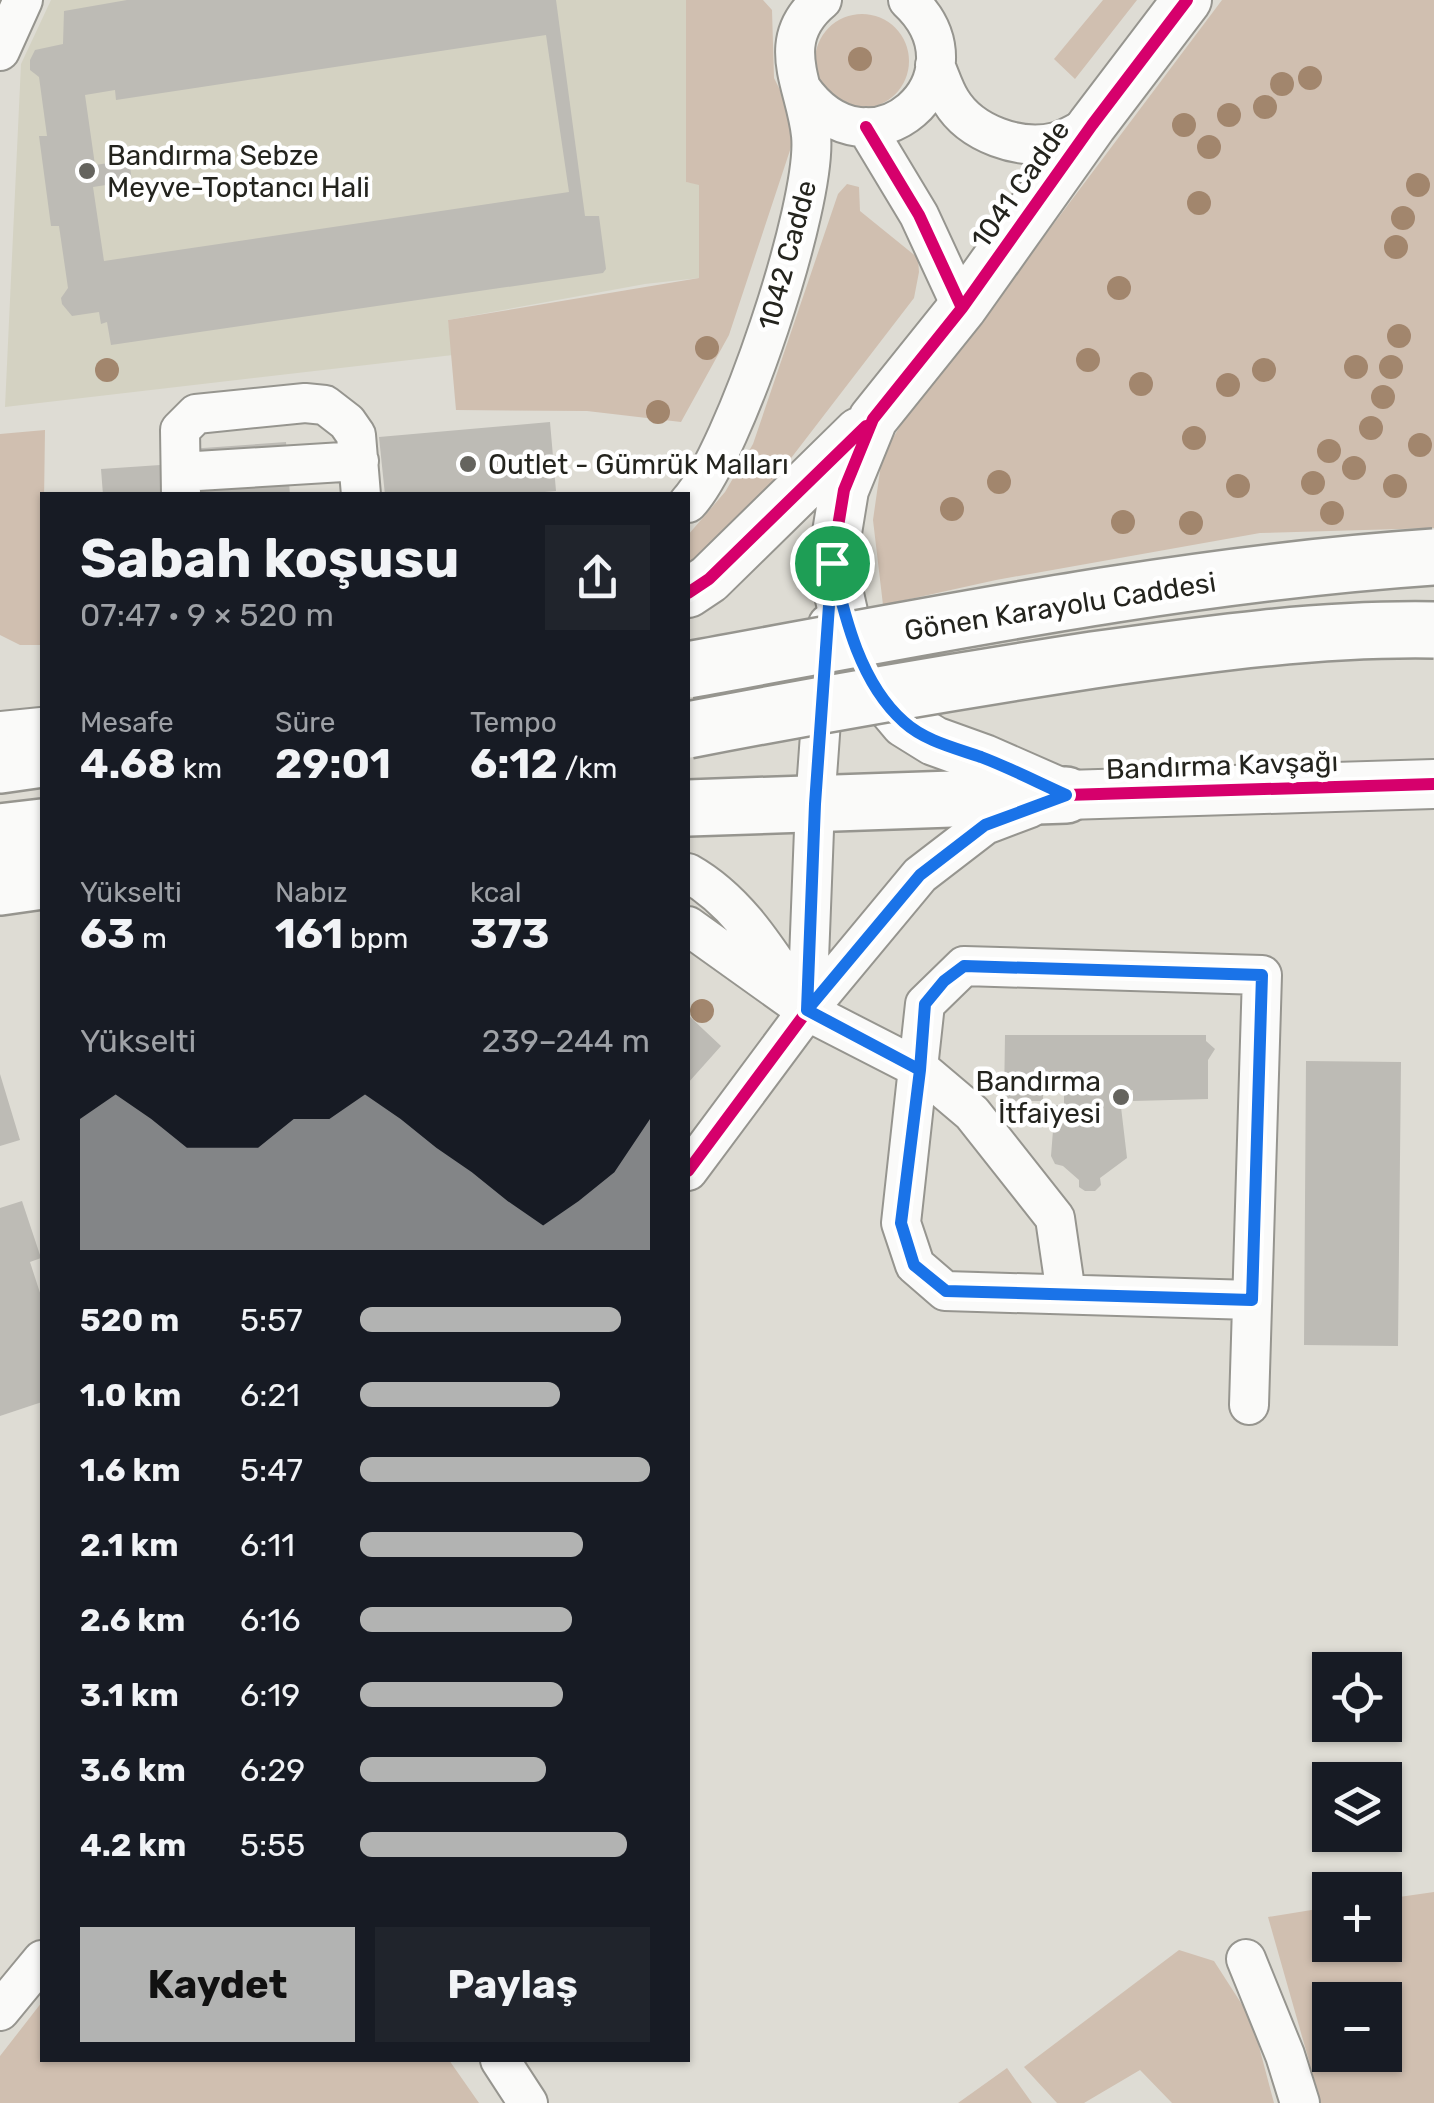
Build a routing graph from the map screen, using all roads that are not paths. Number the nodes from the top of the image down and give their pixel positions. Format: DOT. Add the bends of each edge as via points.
graph roads {
  1 [pos="23,0"];
  2 [pos="781,0"];
  3 [pos="822,0"];
  4 [pos="908,0"];
  5 [pos="1187,0"];
  6 [pos="0,51"];
  7 [pos="935,64"];
  8 [pos="796,67"];
  9 [pos="1092,125"];
  10 [pos="866,128"];
  11 [pos="962,308"];
  12 [pos="873,419"];
  13 [pos="360,478"];
  14 [pos="181,484"];
  15 [pos="690,499"];
  16 [pos="1434,557"];
  17 [pos="832,563"];
  18 [pos="690,593"];
  19 [pos="1434,630"];
  20 [pos="690,670"];
  21 [pos="690,730"];
  22 [pos="40,732"];
  23 [pos="0,736"];
  24 [pos="40,760"];
  25 [pos="0,765"];
  26 [pos="1434,784"];
  27 [pos="1066,795"];
  28 [pos="815,804"];
  29 [pos="690,808"];
  30 [pos="40,827"];
  31 [pos="0,832"];
  32 [pos="690,874"];
  33 [pos="40,880"];
  34 [pos="0,886"];
  35 [pos="690,927"];
  36 [pos="807,1010"];
  37 [pos="920,1070"];
  38 [pos="690,1168"];
  39 [pos="1066,1294"];
  40 [pos="1252,1300"];
  41 [pos="1249,1405"];
  42 [pos="1246,1959"];
  43 [pos="40,1962"];
  44 [pos="0,2011"];
  45 [pos="501,2062"];
  46 [pos="528,2103"];
  47 [pos="1300,2103"];
  1 -- 6 [label="street"];
  2 -- 8 [label="street, 1042 Cadde"];
  3 -- 8 [label="street" via="804,20"];
  4 -- 7 [label="street" via="933,33"];
  5 -- 9 [label="main road, 1041 Cadde"];
  7 -- 9 [label="street" via="963,116 1016,144 1056,142"];
  7 -- 10 [label="street" via="921,102 903,117"];
  8 -- 10 [label="street" via="814,106 833,120"];
  8 -- 15 [label="street, 1042 Cadde" via="811,135 792,250 729,428"];
  9 -- 11 [label="main road, 1041 Cadde"];
  10 -- 11 [label="street" via="919,215"];
  11 -- 12 [label="main road, 1041 Cadde"];
  12 -- 17 [label="main road, 1041 Cadde" via="844,490"];
  12 -- 18 [label="main road"];
  13 -- 14 [label="street"];
  13 -- 14 [label="street" via="356,435 347,422 325,405 304,403 196,414 180,430"];
  16 -- 20 [label="highway, Gönen Karayolu Caddesi, bridge" via="1138,590"];
  17 -- 27 [label="main road, Bandırma Kavşağı" via="845,621 879,692 905,723"];
  17 -- 28 [label="street"];
  19 -- 21 [label="highway, Gönen Karayolu Caddesi, bridge" via="1295,634 1174,648 899,689"];
  22 -- 23 [label="main road"];
  24 -- 25 [label="highway"];
  26 -- 27 [label="main road, Bandırma Kavşağı"];
  27 -- 28 [label="highway"];
  27 -- 36 [label="street" via="985,825 920,875"];
  28 -- 29 [label="highway"];
  28 -- 36 [label="street"];
  30 -- 31 [label="highway"];
  32 -- 36 [label="street" via="754,930"];
  33 -- 34 [label="highway"];
  35 -- 36 [label="street"];
  36 -- 37 [label="street"];
  36 -- 38 [label="street"];
  37 -- 39 [label="street" via="972,1113 1055,1218"];
  37 -- 39 [label="street" via="901,1223 914,1265 946,1291"];
  37 -- 40 [label="street" via="925,1004 964,966 1262,975"];
  39 -- 40 [label="street"];
  40 -- 41 [label="street"];
  42 -- 47 [label="street"];
  43 -- 44 [label="street"];
  45 -- 46 [label="street"];
}
